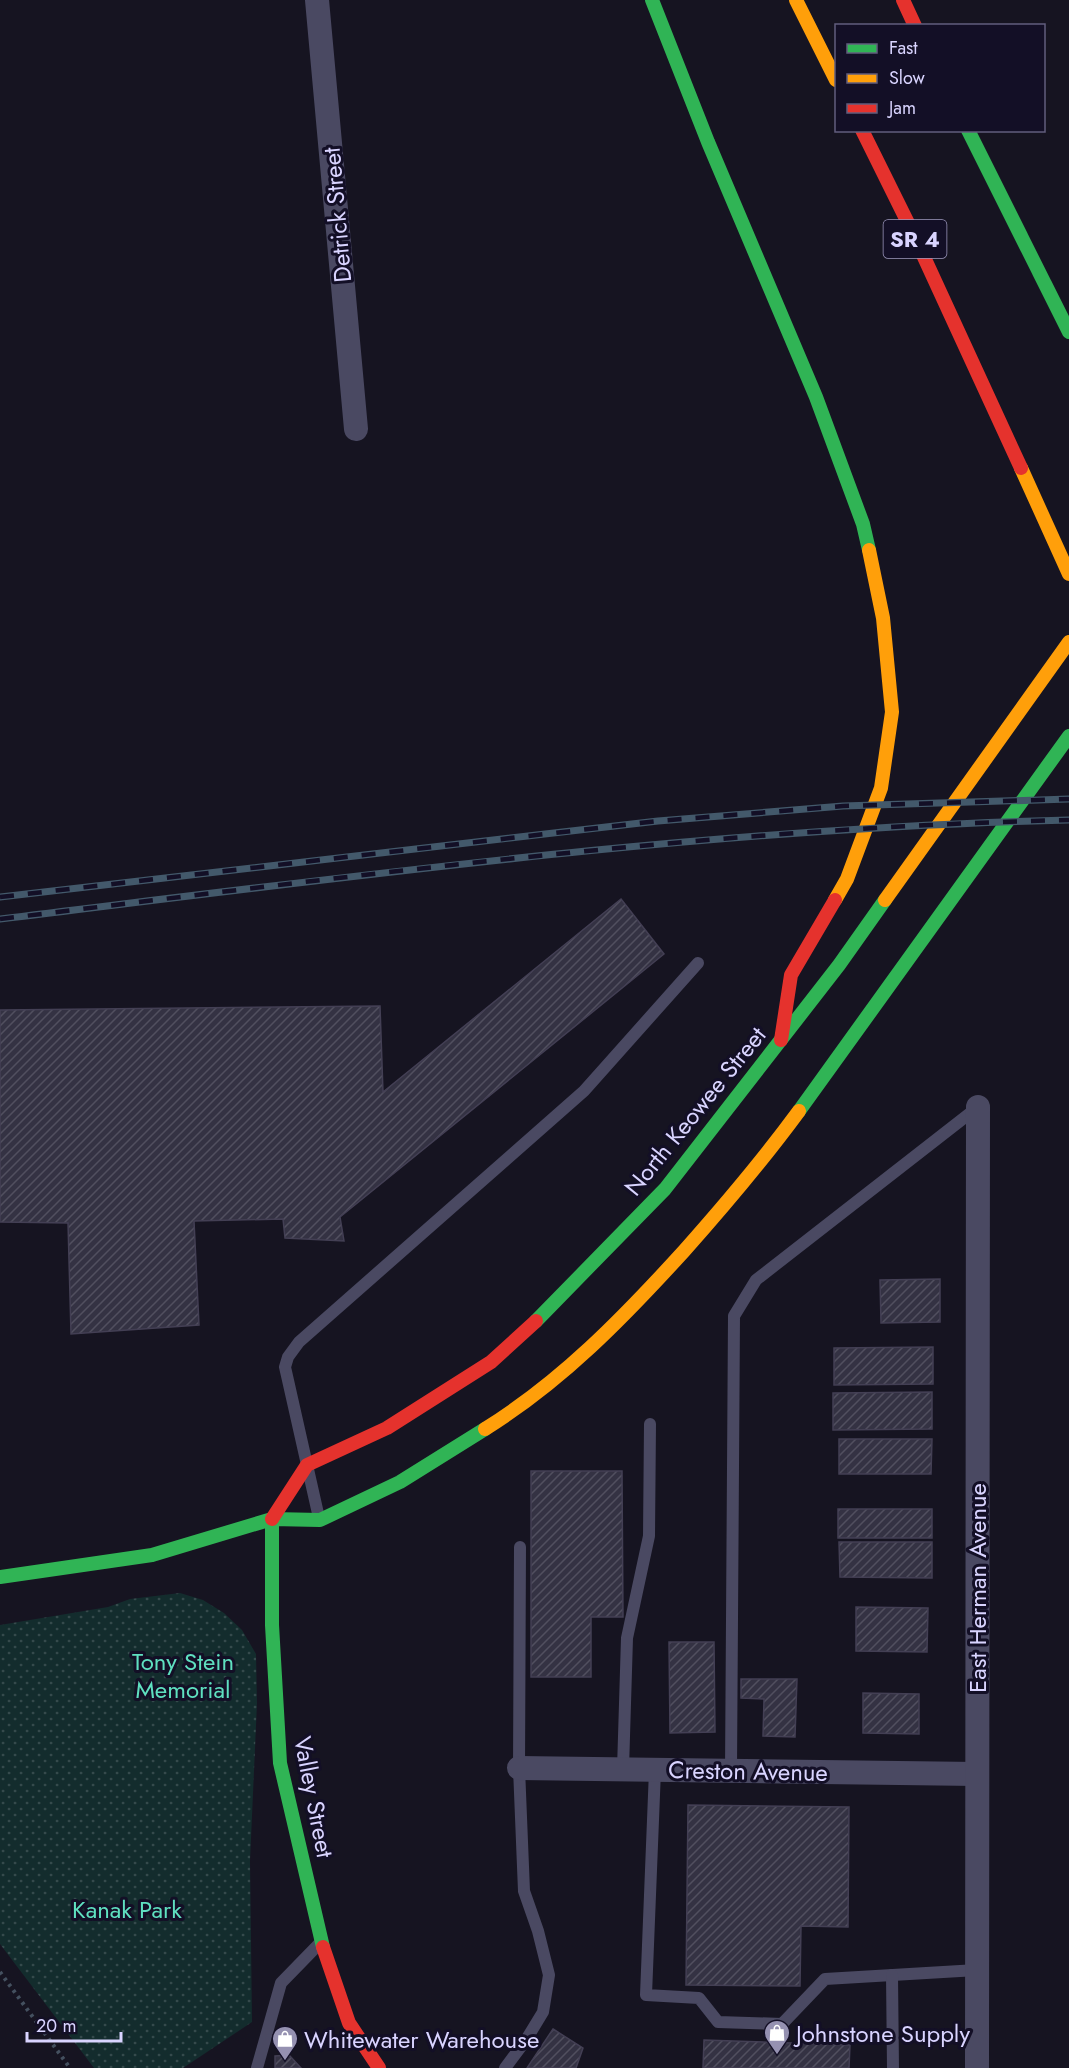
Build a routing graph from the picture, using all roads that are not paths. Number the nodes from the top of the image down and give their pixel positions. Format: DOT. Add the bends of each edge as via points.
graph roads {
  1 [pos="318,0"];
  2 [pos="652,0"];
  3 [pos="796,0"];
  4 [pos="903,0"];
  5 [pos="914,24"];
  6 [pos="835,76"];
  7 [pos="862,132"];
  8 [pos="969,132"];
  9 [pos="1069,332"];
  10 [pos="356,429"];
  11 [pos="1069,574"];
  12 [pos="1069,642"];
  13 [pos="1069,736"];
  14 [pos="698,963"];
  15 [pos="781,1040"];
  16 [pos="978,1107"];
  17 [pos="650,1424"];
  18 [pos="307,1465"];
  19 [pos="272,1519"];
  20 [pos="320,1520"];
  21 [pos="520,1547"];
  22 [pos="0,1577"];
  23 [pos="519,1768"];
  24 [pos="623,1769"];
  25 [pos="655,1770"];
  26 [pos="731,1771"];
  27 [pos="977,1774"];
  28 [pos="321,1941"];
  29 [pos="977,1970"];
  30 [pos="892,1975"];
  31 [pos="257,2068"];
  32 [pos="380,2068"];
  33 [pos="505,2068"];
  34 [pos="893,2068"];
  35 [pos="977,2068"];
  1 -- 10 [label="street, Detrick Street"];
  2 -- 15 [label="main road" via="816,397 863,524 883,618 892,712 881,788 847,879 791,975"];
  3 -- 6 [label="main road"];
  4 -- 5 [label="main road"];
  7 -- 11 [label="main road, SR 4" via="912,231"];
  8 -- 9 [label="main road"];
  12 -- 15 [label="main road, North Keowee Street" via="839,965"];
  13 -- 20 [label="main road" via="782,1134 742,1186 630,1311 579,1359 514,1410 399,1482"];
  14 -- 18 [label="lane" via="584,1091 299,1342 285,1367"];
  15 -- 18 [label="main road, North Keowee Street" via="665,1190 491,1362 387,1428"];
  16 -- 26 [label="lane" via="756,1280 734,1316"];
  16 -- 27 [label="street, East Herman Avenue"];
  17 -- 24 [label="lane" via="649,1536 627,1638"];
  18 -- 19 [label="main road"];
  18 -- 20 [label="lane"];
  19 -- 20 [label="main road"];
  19 -- 22 [label="main road" via="152,1555"];
  19 -- 28 [label="main road, Valley Street" via="272,1625 280,1763"];
  21 -- 23 [label="lane"];
  23 -- 24 [label="street, Creston Avenue"];
  23 -- 33 [label="lane" via="524,1890 549,1975 543,2012"];
  24 -- 25 [label="street, Creston Avenue"];
  25 -- 26 [label="street, Creston Avenue"];
  25 -- 30 [label="lane" via="646,1995 699,1998 718,2022 782,2024 825,1979"];
  26 -- 27 [label="street, Creston Avenue"];
  27 -- 29 [label="street, East Herman Avenue"];
  28 -- 31 [label="lane" via="281,1983"];
  28 -- 32 [label="main road, Valley Street" via="349,2023"];
  29 -- 30 [label="lane"];
  29 -- 35 [label="street, East Herman Avenue"];
  30 -- 34 [label="lane"];
}
